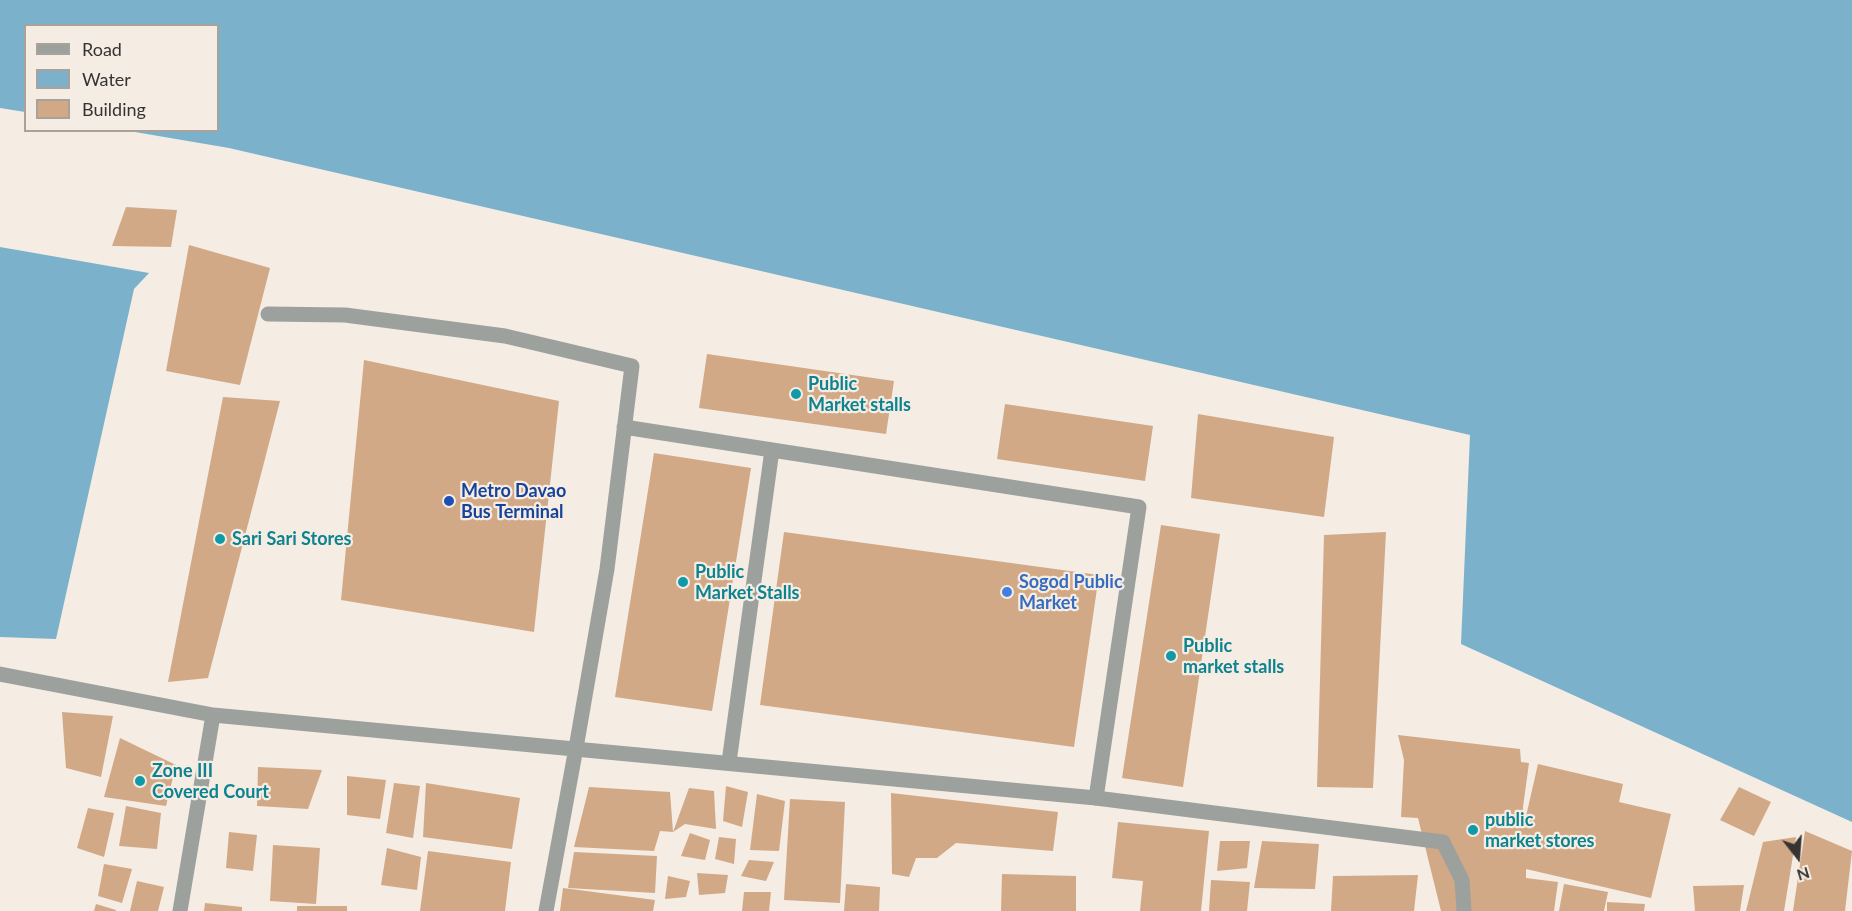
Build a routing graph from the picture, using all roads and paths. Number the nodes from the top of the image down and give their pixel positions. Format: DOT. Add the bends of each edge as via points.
graph roads {
  1 [pos="268,314"];
  2 [pos="624,427"];
  3 [pos="772,450"];
  4 [pos="0,674"];
  5 [pos="213,715"];
  6 [pos="576,748"];
  7 [pos="729,762"];
  8 [pos="1096,798"];
  9 [pos="180,911"];
  10 [pos="546,911"];
  11 [pos="1464,911"];
  1 -- 2 [label="street" via="345,315 505,336 632,366"];
  2 -- 3 [label="street"];
  2 -- 6 [label="street" via="607,569"];
  3 -- 7 [label="street"];
  3 -- 8 [label="street" via="1139,507"];
  4 -- 5 [label="street"];
  5 -- 6 [label="street"];
  5 -- 9 [label="street"];
  6 -- 7 [label="street"];
  6 -- 10 [label="street"];
  7 -- 8 [label="street"];
  8 -- 11 [label="street" via="1443,842 1462,880"];
}
